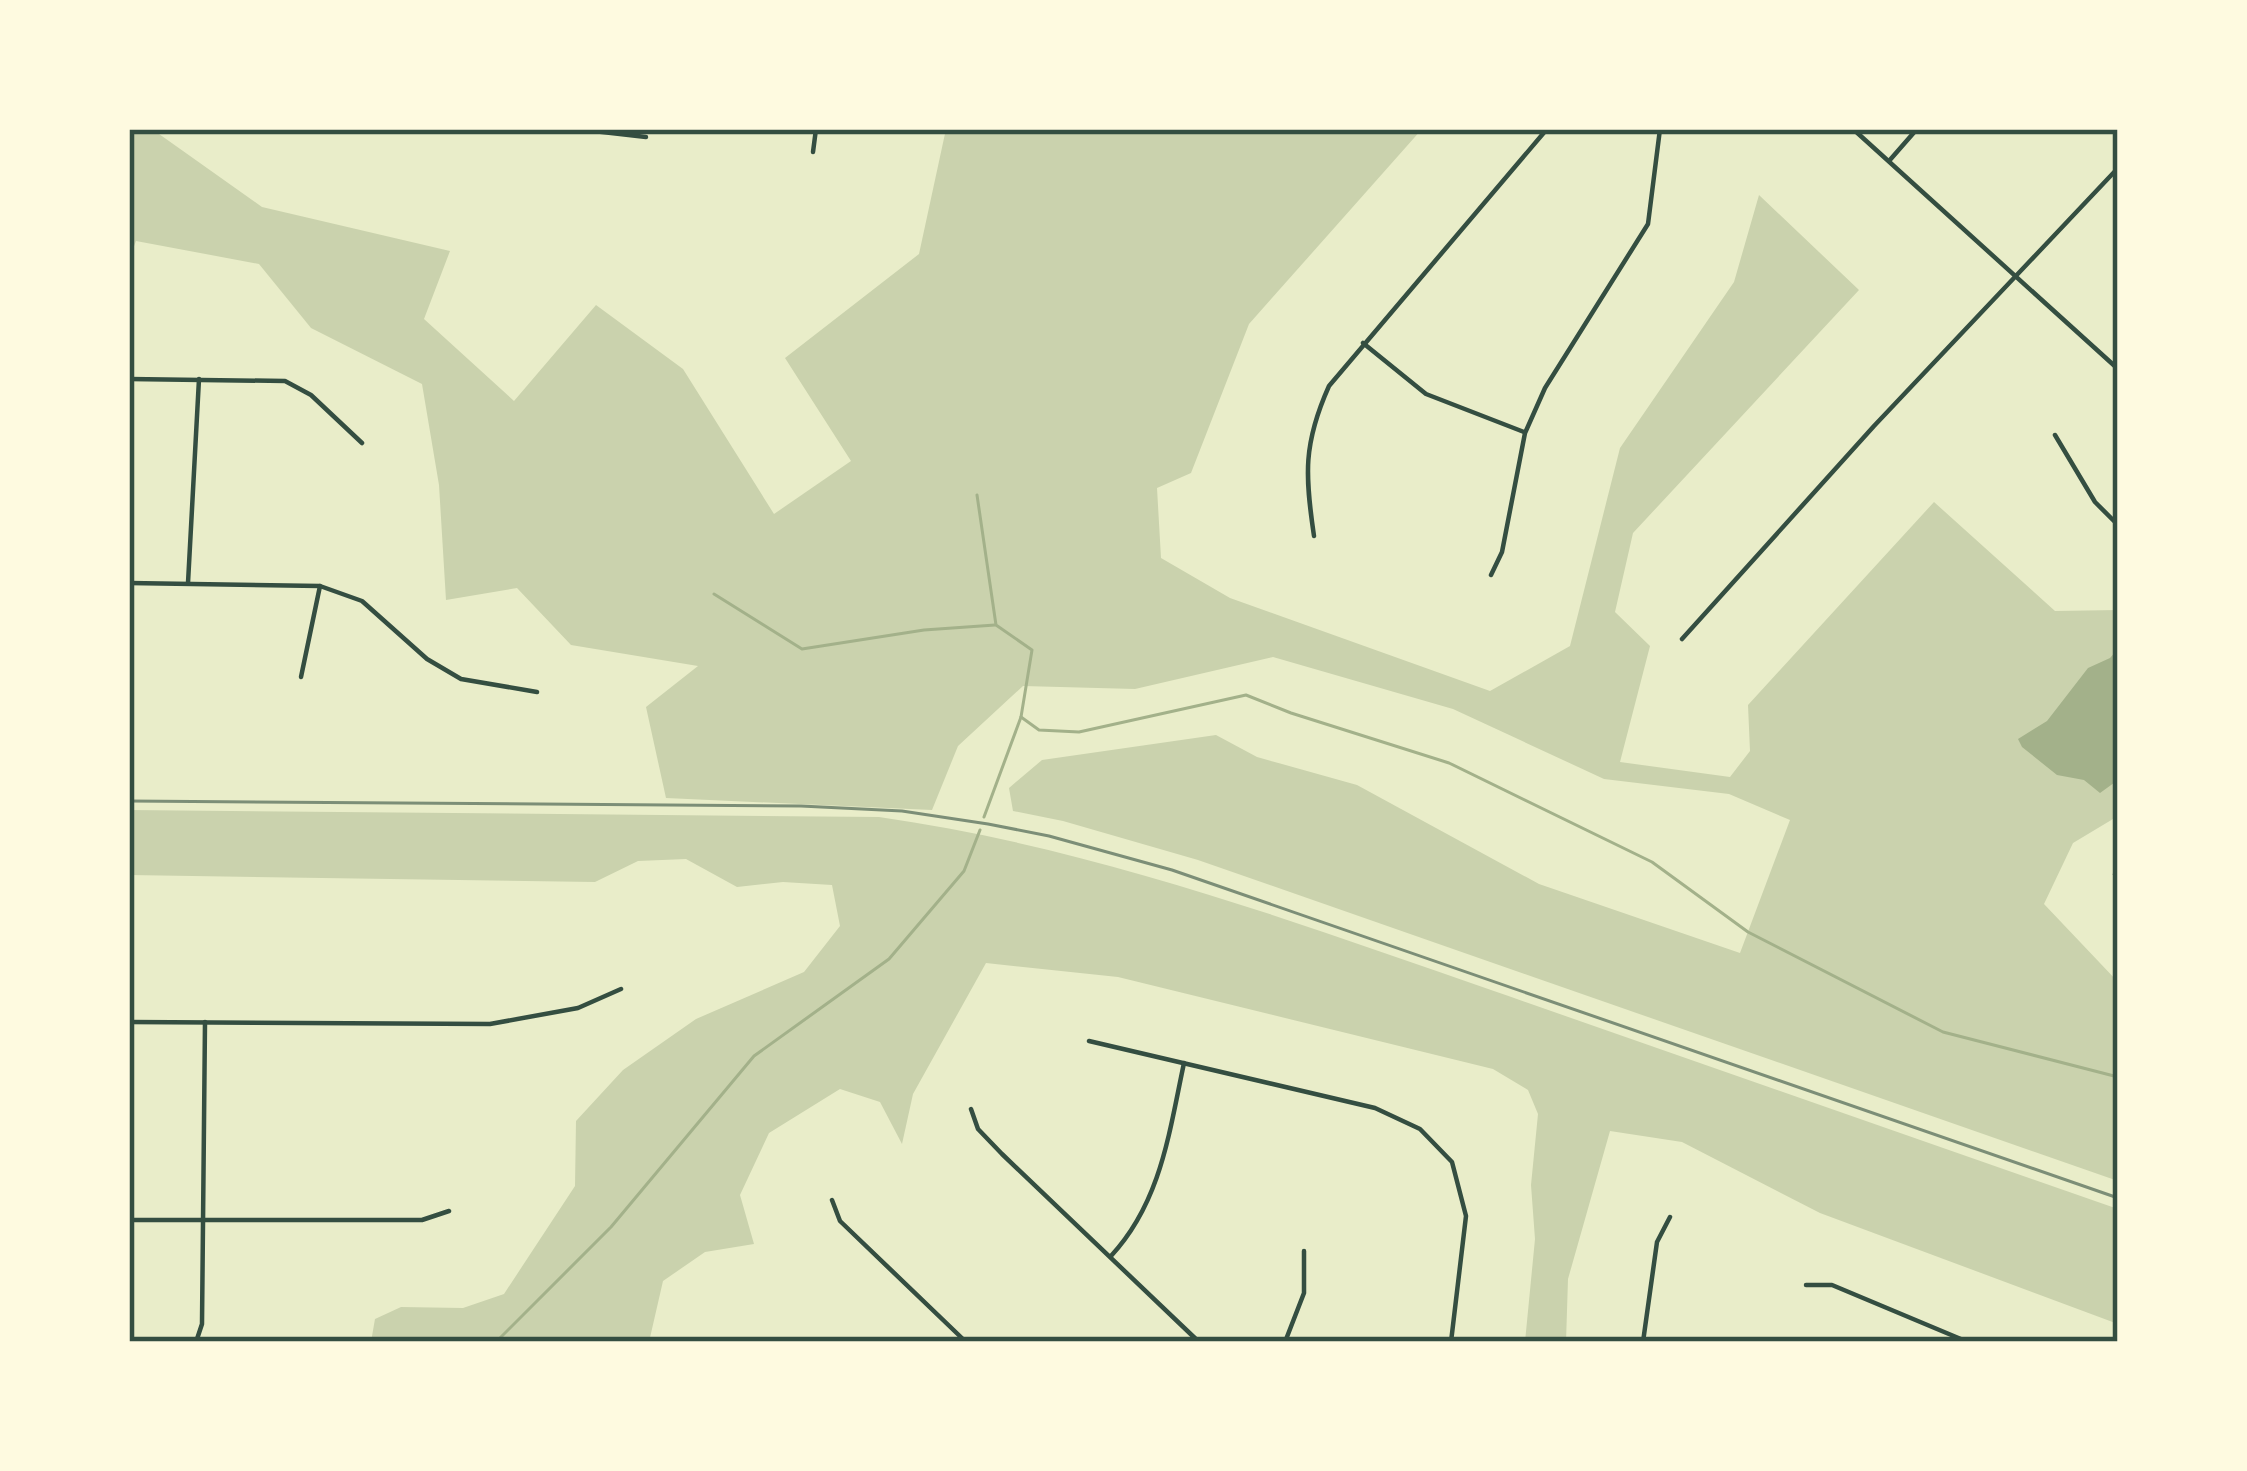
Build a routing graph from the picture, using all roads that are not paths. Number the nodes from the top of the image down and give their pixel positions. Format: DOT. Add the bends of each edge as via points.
graph roads {
  1 [pos="576,129"];
  2 [pos="816,129"];
  3 [pos="1547,129"];
  4 [pos="1660,129"];
  5 [pos="1853,129"];
  6 [pos="1917,129"];
  7 [pos="646,136"];
  8 [pos="813,152"];
  9 [pos="1889,161"];
  10 [pos="2118,168"];
  11 [pos="2015,275"];
  12 [pos="1363,343"];
  13 [pos="2118,369"];
  14 [pos="129,379"];
  15 [pos="199,379"];
  16 [pos="1525,433"];
  17 [pos="2055,434"];
  18 [pos="362,443"];
  19 [pos="2118,525"];
  20 [pos="1314,536"];
  21 [pos="1491,575"];
  22 [pos="129,583"];
  23 [pos="188,583"];
  24 [pos="320,586"];
  25 [pos="1682,639"];
  26 [pos="301,677"];
  27 [pos="537,692"];
  28 [pos="621,989"];
  29 [pos="129,1022"];
  30 [pos="205,1022"];
  31 [pos="1089,1041"];
  32 [pos="1184,1063"];
  33 [pos="971,1109"];
  34 [pos="832,1200"];
  35 [pos="449,1210"];
  36 [pos="1670,1217"];
  37 [pos="129,1220"];
  38 [pos="204,1221"];
  39 [pos="1304,1251"];
  40 [pos="1110,1257"];
  41 [pos="1805,1285"];
  42 [pos="1941,1332"];
  43 [pos="196,1342"];
  44 [pos="966,1342"];
  45 [pos="1199,1342"];
  46 [pos="1285,1342"];
  47 [pos="1450,1342"];
  48 [pos="1643,1342"];
  49 [pos="1935,1342"];
  50 [pos="1968,1342"];
  1 -- 7 [label="street"];
  2 -- 8 [label="street"];
  3 -- 12 [label="street"];
  4 -- 16 [label="street" via="1648,224"];
  5 -- 9 [label="street"];
  6 -- 9 [label="street"];
  9 -- 11 [label="street"];
  10 -- 11 [label="street"];
  11 -- 13 [label="street"];
  11 -- 25 [label="street"];
  12 -- 16 [label="street" via="1426,394"];
  12 -- 20 [label="street" via="1329,386 1310,428 1306,485"];
  14 -- 15 [label="street"];
  15 -- 18 [label="street" via="285,381"];
  15 -- 23 [label="street"];
  16 -- 21 [label="street"];
  17 -- 19 [label="street"];
  22 -- 23 [label="street"];
  23 -- 24 [label="street"];
  24 -- 26 [label="street"];
  24 -- 27 [label="street" via="362,601 461,679"];
  28 -- 30 [label="street" via="578,1008 490,1024"];
  29 -- 30 [label="street"];
  30 -- 38 [label="street"];
  31 -- 32 [label="street"];
  32 -- 40 [label="street" via="1155,1189"];
  32 -- 47 [label="street" via="1391,1113 1432,1139 1452,1162 1466,1216"];
  33 -- 40 [label="street" via="978,1130"];
  34 -- 44 [label="street" via="841,1221"];
  35 -- 38 [label="street" via="422,1220"];
  36 -- 48 [label="street" via="1658,1242"];
  37 -- 38 [label="street"];
  38 -- 43 [label="street"];
  39 -- 46 [label="street" via="1304,1293"];
  40 -- 45 [label="street"];
  41 -- 42 [label="street" via="1832,1286"];
  42 -- 49 [label="street"];
  42 -- 50 [label="street"];
}
